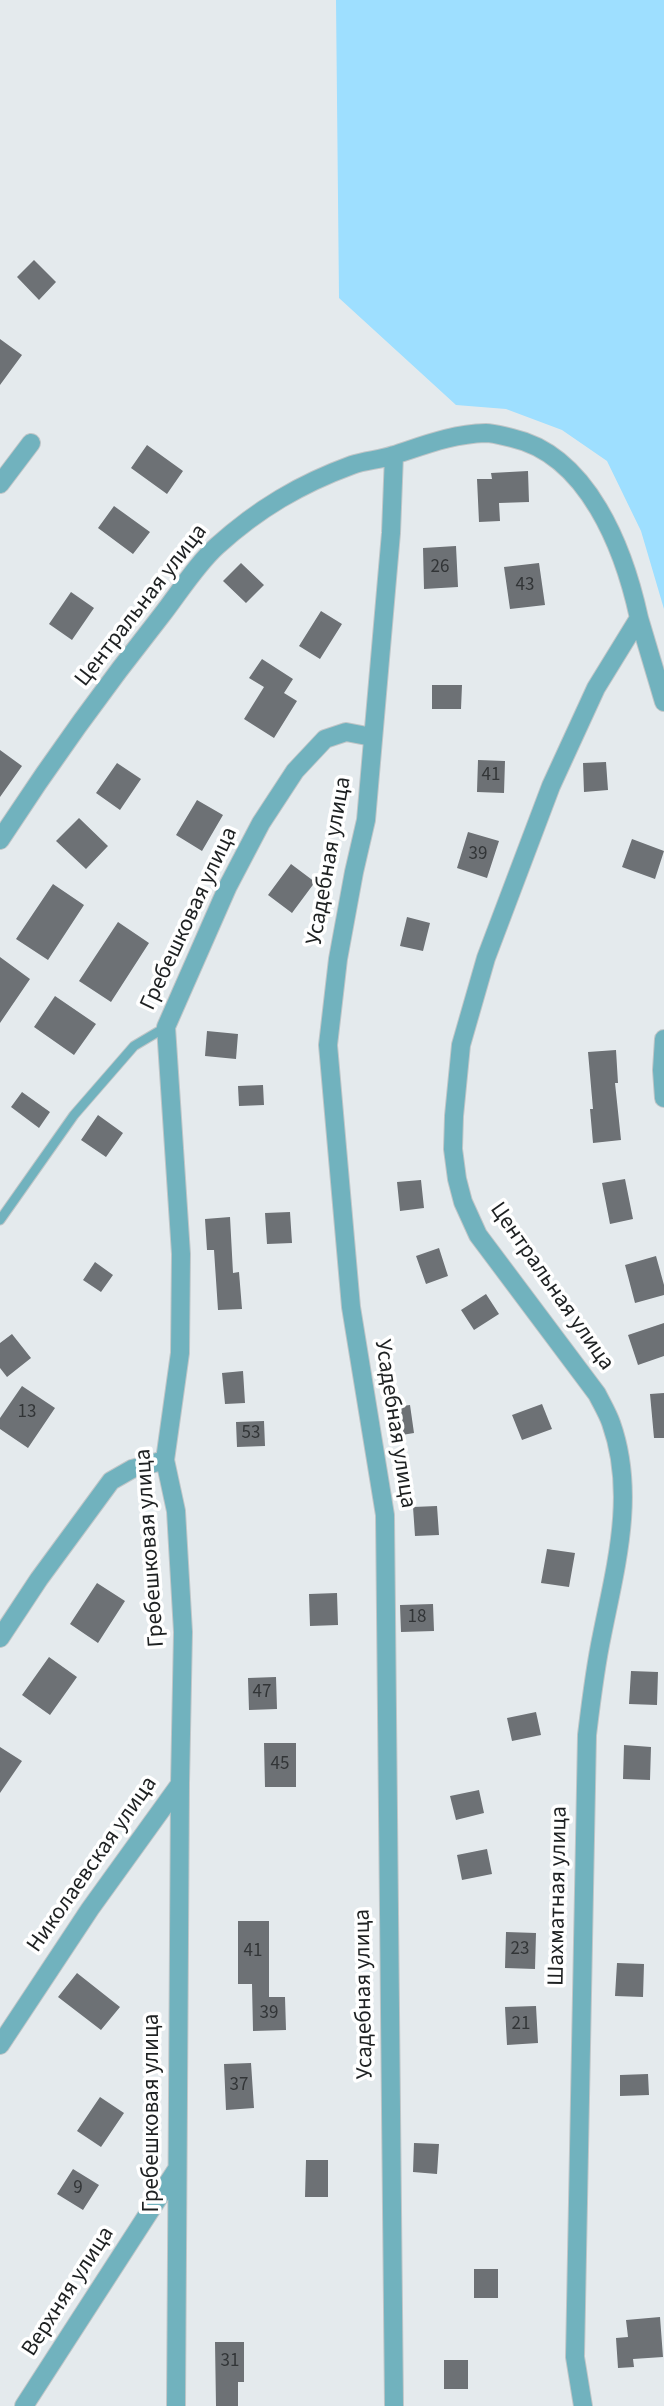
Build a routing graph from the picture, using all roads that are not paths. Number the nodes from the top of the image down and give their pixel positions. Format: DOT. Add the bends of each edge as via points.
graph roads {
  1 [pos="31,443"];
  2 [pos="394,455"];
  3 [pos="0,484"];
  4 [pos="639,618"];
  5 [pos="664,702"];
  6 [pos="372,737"];
  7 [pos="0,840"];
  8 [pos="166,1027"];
  9 [pos="664,1039"];
  10 [pos="664,1098"];
  11 [pos="0,1220"];
  12 [pos="597,1395"];
  13 [pos="165,1460"];
  14 [pos="0,1638"];
  15 [pos="180,1784"];
  16 [pos="0,2045"];
  17 [pos="177,2169"];
  18 [pos="24,2406"];
  19 [pos="176,2406"];
  20 [pos="394,2406"];
  21 [pos="583,2406"];
  1 -- 3 [label="street"];
  2 -- 4 [label="street, Центральная улица" via="454,435 489,433 524,440 555,456 583,482 614,540"];
  2 -- 6 [label="street, Усадебная улица"];
  2 -- 7 [label="street, Центральная улица" via="308,482 261,509 214,548 140,643"];
  4 -- 5 [label="street, Центральная улица"];
  4 -- 12 [label="street, Центральная улица" via="596,688 551,786 486,958 461,1045 454,1116 457,1179 478,1235"];
  6 -- 8 [label="street, Гребешковая улица" via="346,732 325,739 295,771 228,886"];
  6 -- 20 [label="street, Усадебная улица" via="366,820 340,947 328,1045 351,1307 385,1515"];
  8 -- 11 [label="lane" via="134,1046 83,1105"];
  8 -- 13 [label="street, Гребешковая улица" via="181,1254 180,1353"];
  9 -- 10 [label="street"];
  12 -- 21 [label="street, Шахматная улица" via="611,1424 621,1465 624,1507 587,1735 575,2357"];
  13 -- 14 [label="street" via="132,1469 111,1481"];
  13 -- 15 [label="street, Гребешковая улица" via="176,1511 183,1632"];
  15 -- 16 [label="street, Николаевская улица"];
  15 -- 17 [label="street, Гребешковая улица"];
  17 -- 18 [label="street, Верхняя улица"];
  17 -- 19 [label="street, Гребешковая улица"];
}
